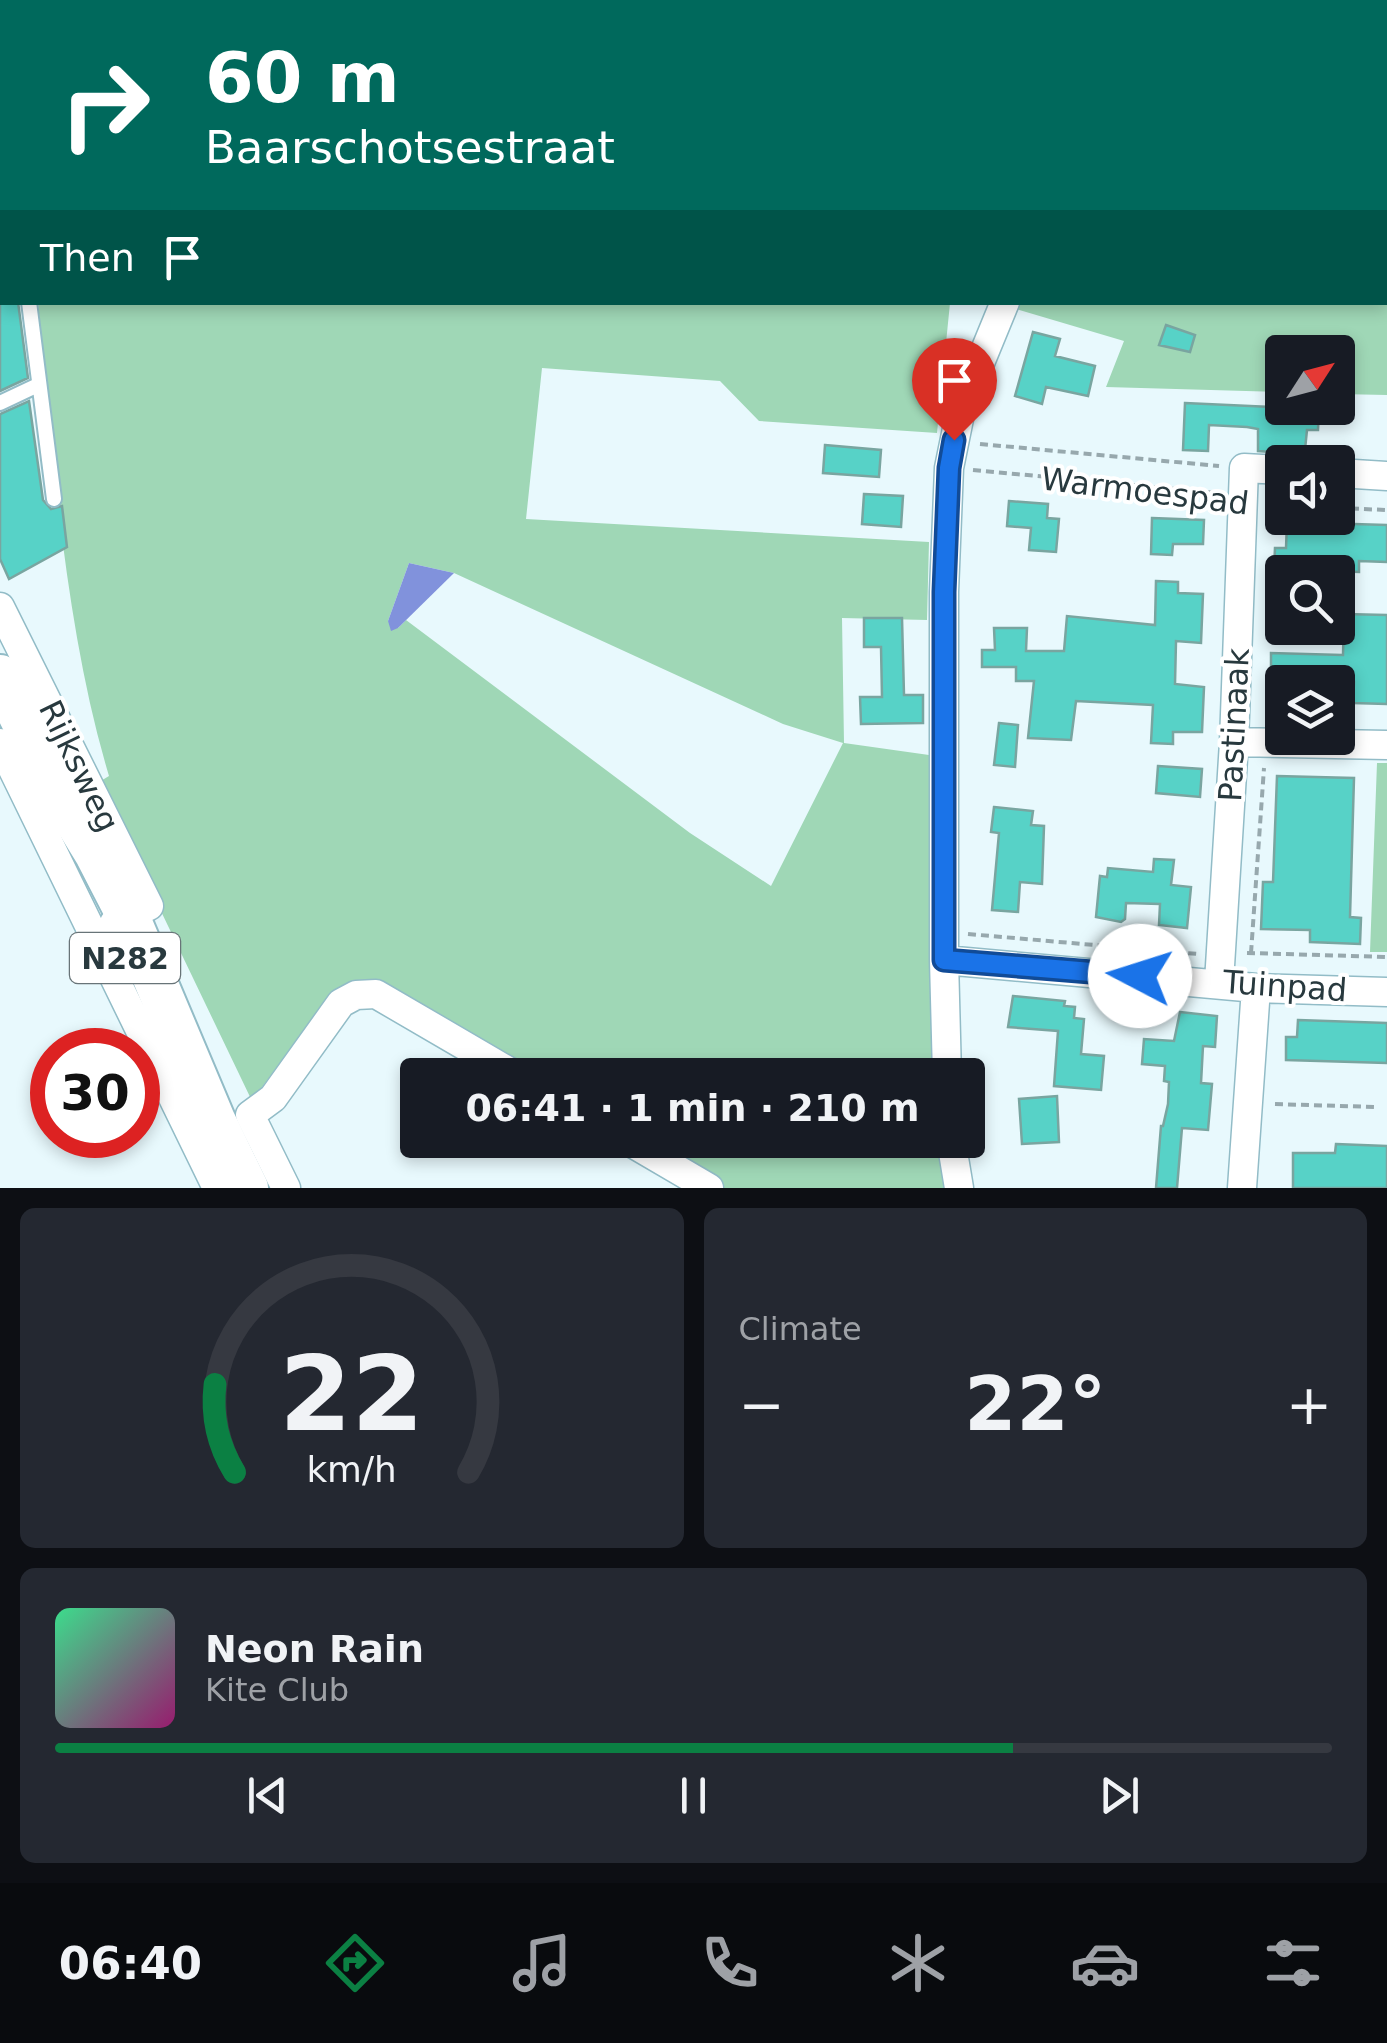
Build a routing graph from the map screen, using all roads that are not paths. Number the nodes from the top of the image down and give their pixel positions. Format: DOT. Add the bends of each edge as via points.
graph roads {
  1 [pos="30,305"];
  2 [pos="1003,305"];
  3 [pos="38,384"];
  4 [pos="0,403"];
  5 [pos="1244,468"];
  6 [pos="1265,469"];
  7 [pos="1355,474"];
  8 [pos="1387,476"];
  9 [pos="54,499"];
  10 [pos="0,607"];
  11 [pos="2,684"];
  12 [pos="1234,742"];
  13 [pos="0,743"];
  14 [pos="1387,745"];
  15 [pos="118,921"];
  16 [pos="944,946"];
  17 [pos="1219,982"];
  18 [pos="1256,988"];
  19 [pos="1387,992"];
  20 [pos="486,1058"];
  21 [pos="947,1058"];
  22 [pos="232,1118"];
  23 [pos="657,1158"];
  24 [pos="954,1158"];
  25 [pos="216,1188"];
  26 [pos="247,1188"];
  27 [pos="286,1188"];
  28 [pos="709,1188"];
  29 [pos="958,1188"];
  30 [pos="1242,1188"];
  1 -- 3 [label="lane"];
  2 -- 16 [label="street" via="961,409 952,454 944,592"];
  3 -- 4 [label="lane"];
  3 -- 9 [label="lane"];
  5 -- 6 [label="street, Warmoespad"];
  5 -- 12 [label="street, Pastinaak"];
  7 -- 8 [label="street"];
  10 -- 15 [label="street, Rijksweg" via="149,906"];
  11 -- 15 [label="main road, Rijksweg / N282" via="55,787 79,864"];
  12 -- 14 [label="street"];
  12 -- 17 [label="street, Pastinaak"];
  13 -- 25 [label="street, Rijksweg"];
  15 -- 22 [label="main road, Rijksweg / N282" via="177,1057"];
  16 -- 17 [label="street, Tuinpad"];
  16 -- 21 [label="street"];
  17 -- 18 [label="street, Tuinpad"];
  18 -- 19 [label="street, Tuinpad"];
  18 -- 30 [label="street"];
  20 -- 22 [label="street" via="376,994 356,995 341,1003 273,1098"];
  22 -- 26 [label="main road, Rijksweg / N282"];
  22 -- 27 [label="street, Rijksweg"];
  23 -- 28 [label="street"];
  24 -- 29 [label="street"];
}
